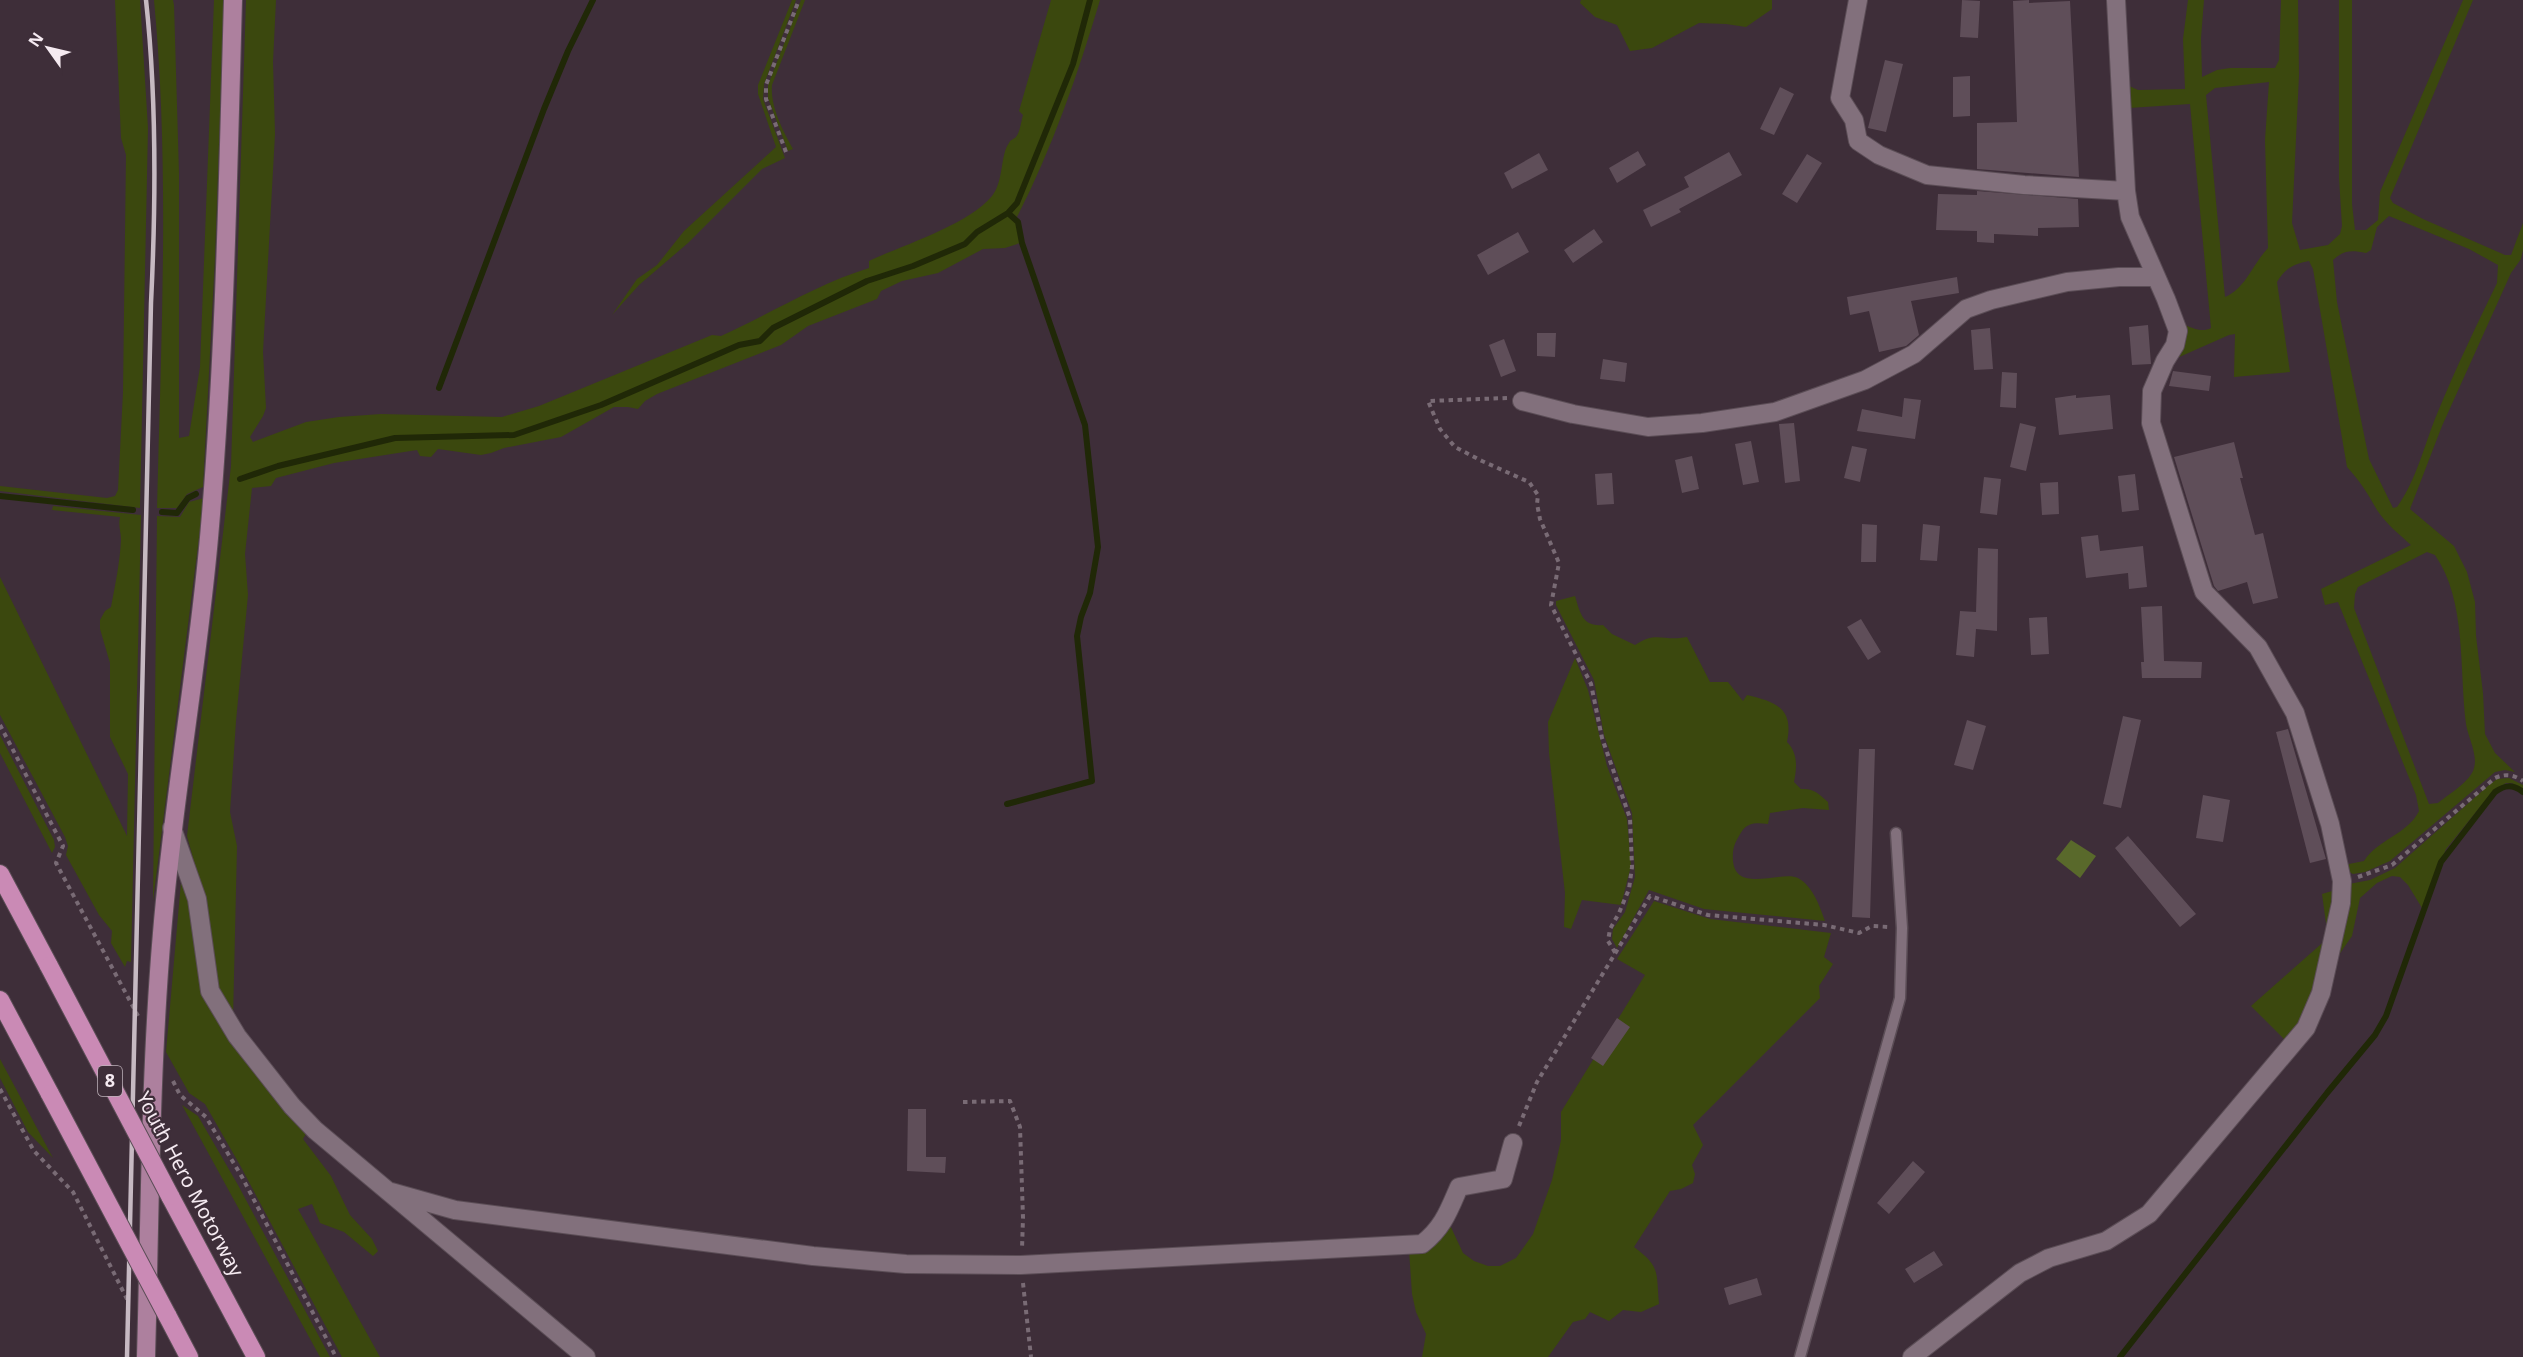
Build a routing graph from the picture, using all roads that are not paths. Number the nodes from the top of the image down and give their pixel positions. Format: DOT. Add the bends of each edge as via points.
graph roads {
  1 [pos="233,0"];
  2 [pos="1858,0"];
  3 [pos="2116,0"];
  4 [pos="2126,191"];
  5 [pos="2156,277"];
  6 [pos="1522,401"];
  7 [pos="172,828"];
  8 [pos="1896,833"];
  9 [pos="0,874"];
  10 [pos="0,1000"];
  11 [pos="1513,1143"];
  12 [pos="391,1192"];
  13 [pos="146,1357"];
  14 [pos="189,1357"];
  15 [pos="256,1357"];
  16 [pos="586,1357"];
  17 [pos="1800,1357"];
  18 [pos="1912,1357"];
  1 -- 7 [label="main road" via="219,394 210,526 197,659"];
  2 -- 4 [label="street" via="1840,98 1854,120 1858,141 1879,155 1927,175"];
  3 -- 4 [label="street"];
  4 -- 5 [label="street" via="2130,217"];
  5 -- 6 [label="street" via="2067,282 1991,300 1966,309 1914,354 1865,380 1774,412 1648,427"];
  5 -- 18 [label="street" via="2178,331 2152,391 2151,423 2204,592 2258,647 2295,713 2330,824 2342,881 2342,903 2321,993 2306,1028 2149,1214 2106,1241 2049,1258 2020,1273"];
  7 -- 12 [label="street" via="197,899 210,992 237,1036 292,1106 315,1130"];
  7 -- 13 [label="main road" via="156,1031"];
  8 -- 17 [label="lane" via="1902,928 1900,998"];
  9 -- 15 [label="highway, Youth Hero Motorway / 8, bridge"];
  10 -- 14 [label="highway, bridge"];
  11 -- 12 [label="street" via="1503,1179 1459,1187 1445,1221 1422,1244 1021,1265 906,1264 813,1256 455,1210"];
  12 -- 16 [label="street"];
}
